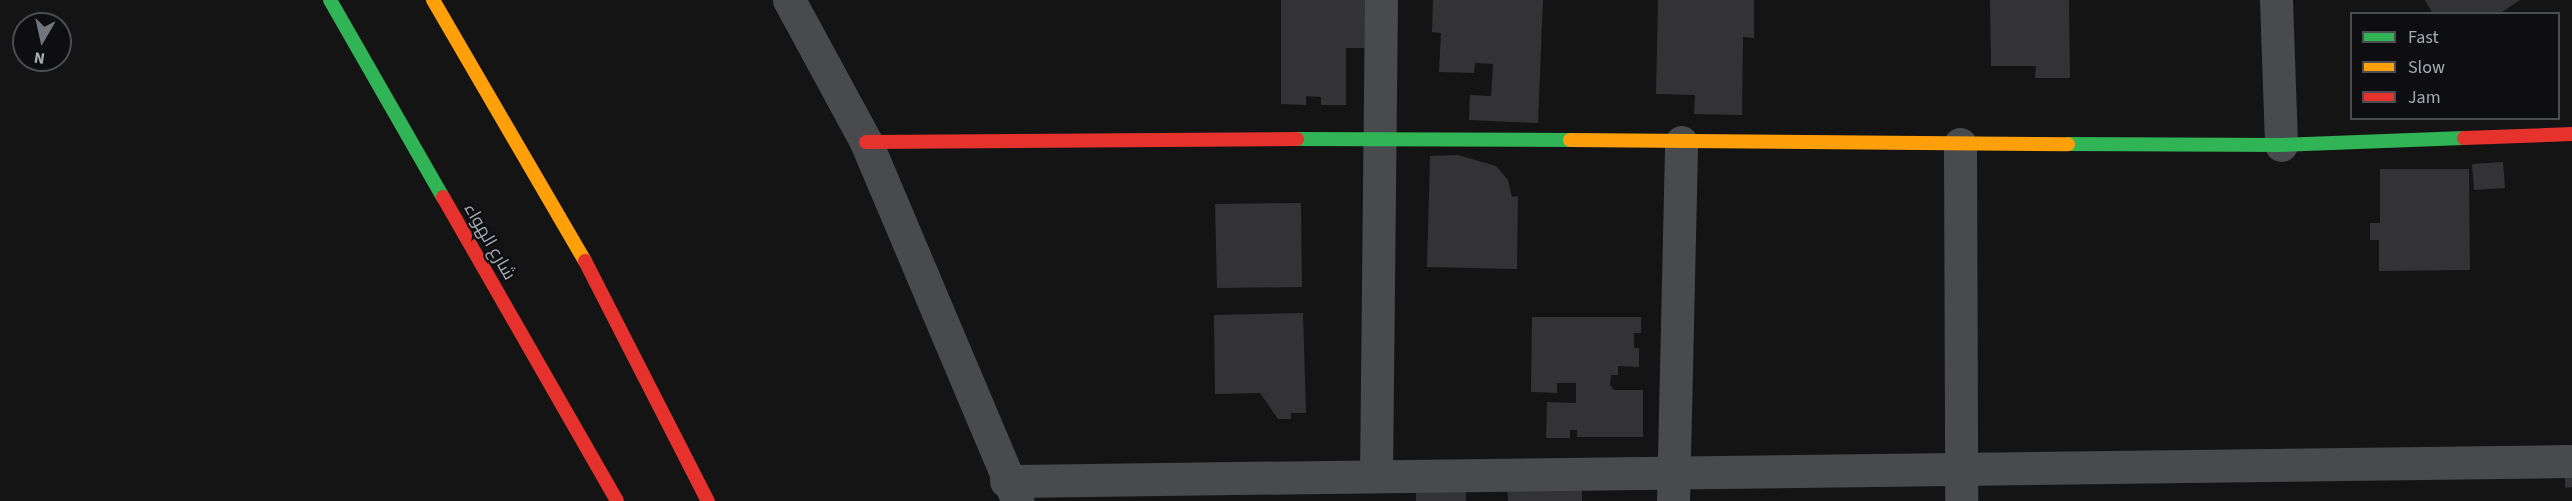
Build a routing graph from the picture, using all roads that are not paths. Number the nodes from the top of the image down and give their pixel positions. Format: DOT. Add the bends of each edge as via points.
graph roads {
  1 [pos="330,0"];
  2 [pos="433,0"];
  3 [pos="789,0"];
  4 [pos="1381,0"];
  5 [pos="2276,0"];
  6 [pos="2572,134"];
  7 [pos="1380,139"];
  8 [pos="866,142"];
  9 [pos="1681,142"];
  10 [pos="1960,144"];
  11 [pos="2281,145"];
  12 [pos="2572,461"];
  13 [pos="1961,469"];
  14 [pos="1376,477"];
  15 [pos="1673,487"];
  16 [pos="1012,491"];
  17 [pos="616,501"];
  18 [pos="708,501"];
  19 [pos="1961,501"];
  1 -- 17 [label="street, شارع الهواء"];
  2 -- 18 [label="street" via="580,252"];
  3 -- 8 [label="street"];
  4 -- 7 [label="street"];
  5 -- 11 [label="street"];
  6 -- 11 [label="street"];
  7 -- 8 [label="street"];
  7 -- 9 [label="street"];
  7 -- 14 [label="street"];
  8 -- 16 [label="street"];
  9 -- 10 [label="street"];
  9 -- 15 [label="street"];
  10 -- 11 [label="street"];
  10 -- 13 [label="street"];
  12 -- 13 [label="street"];
  13 -- 15 [label="street"];
  13 -- 19 [label="street"];
  14 -- 15 [label="street"];
  14 -- 16 [label="street"];
}
